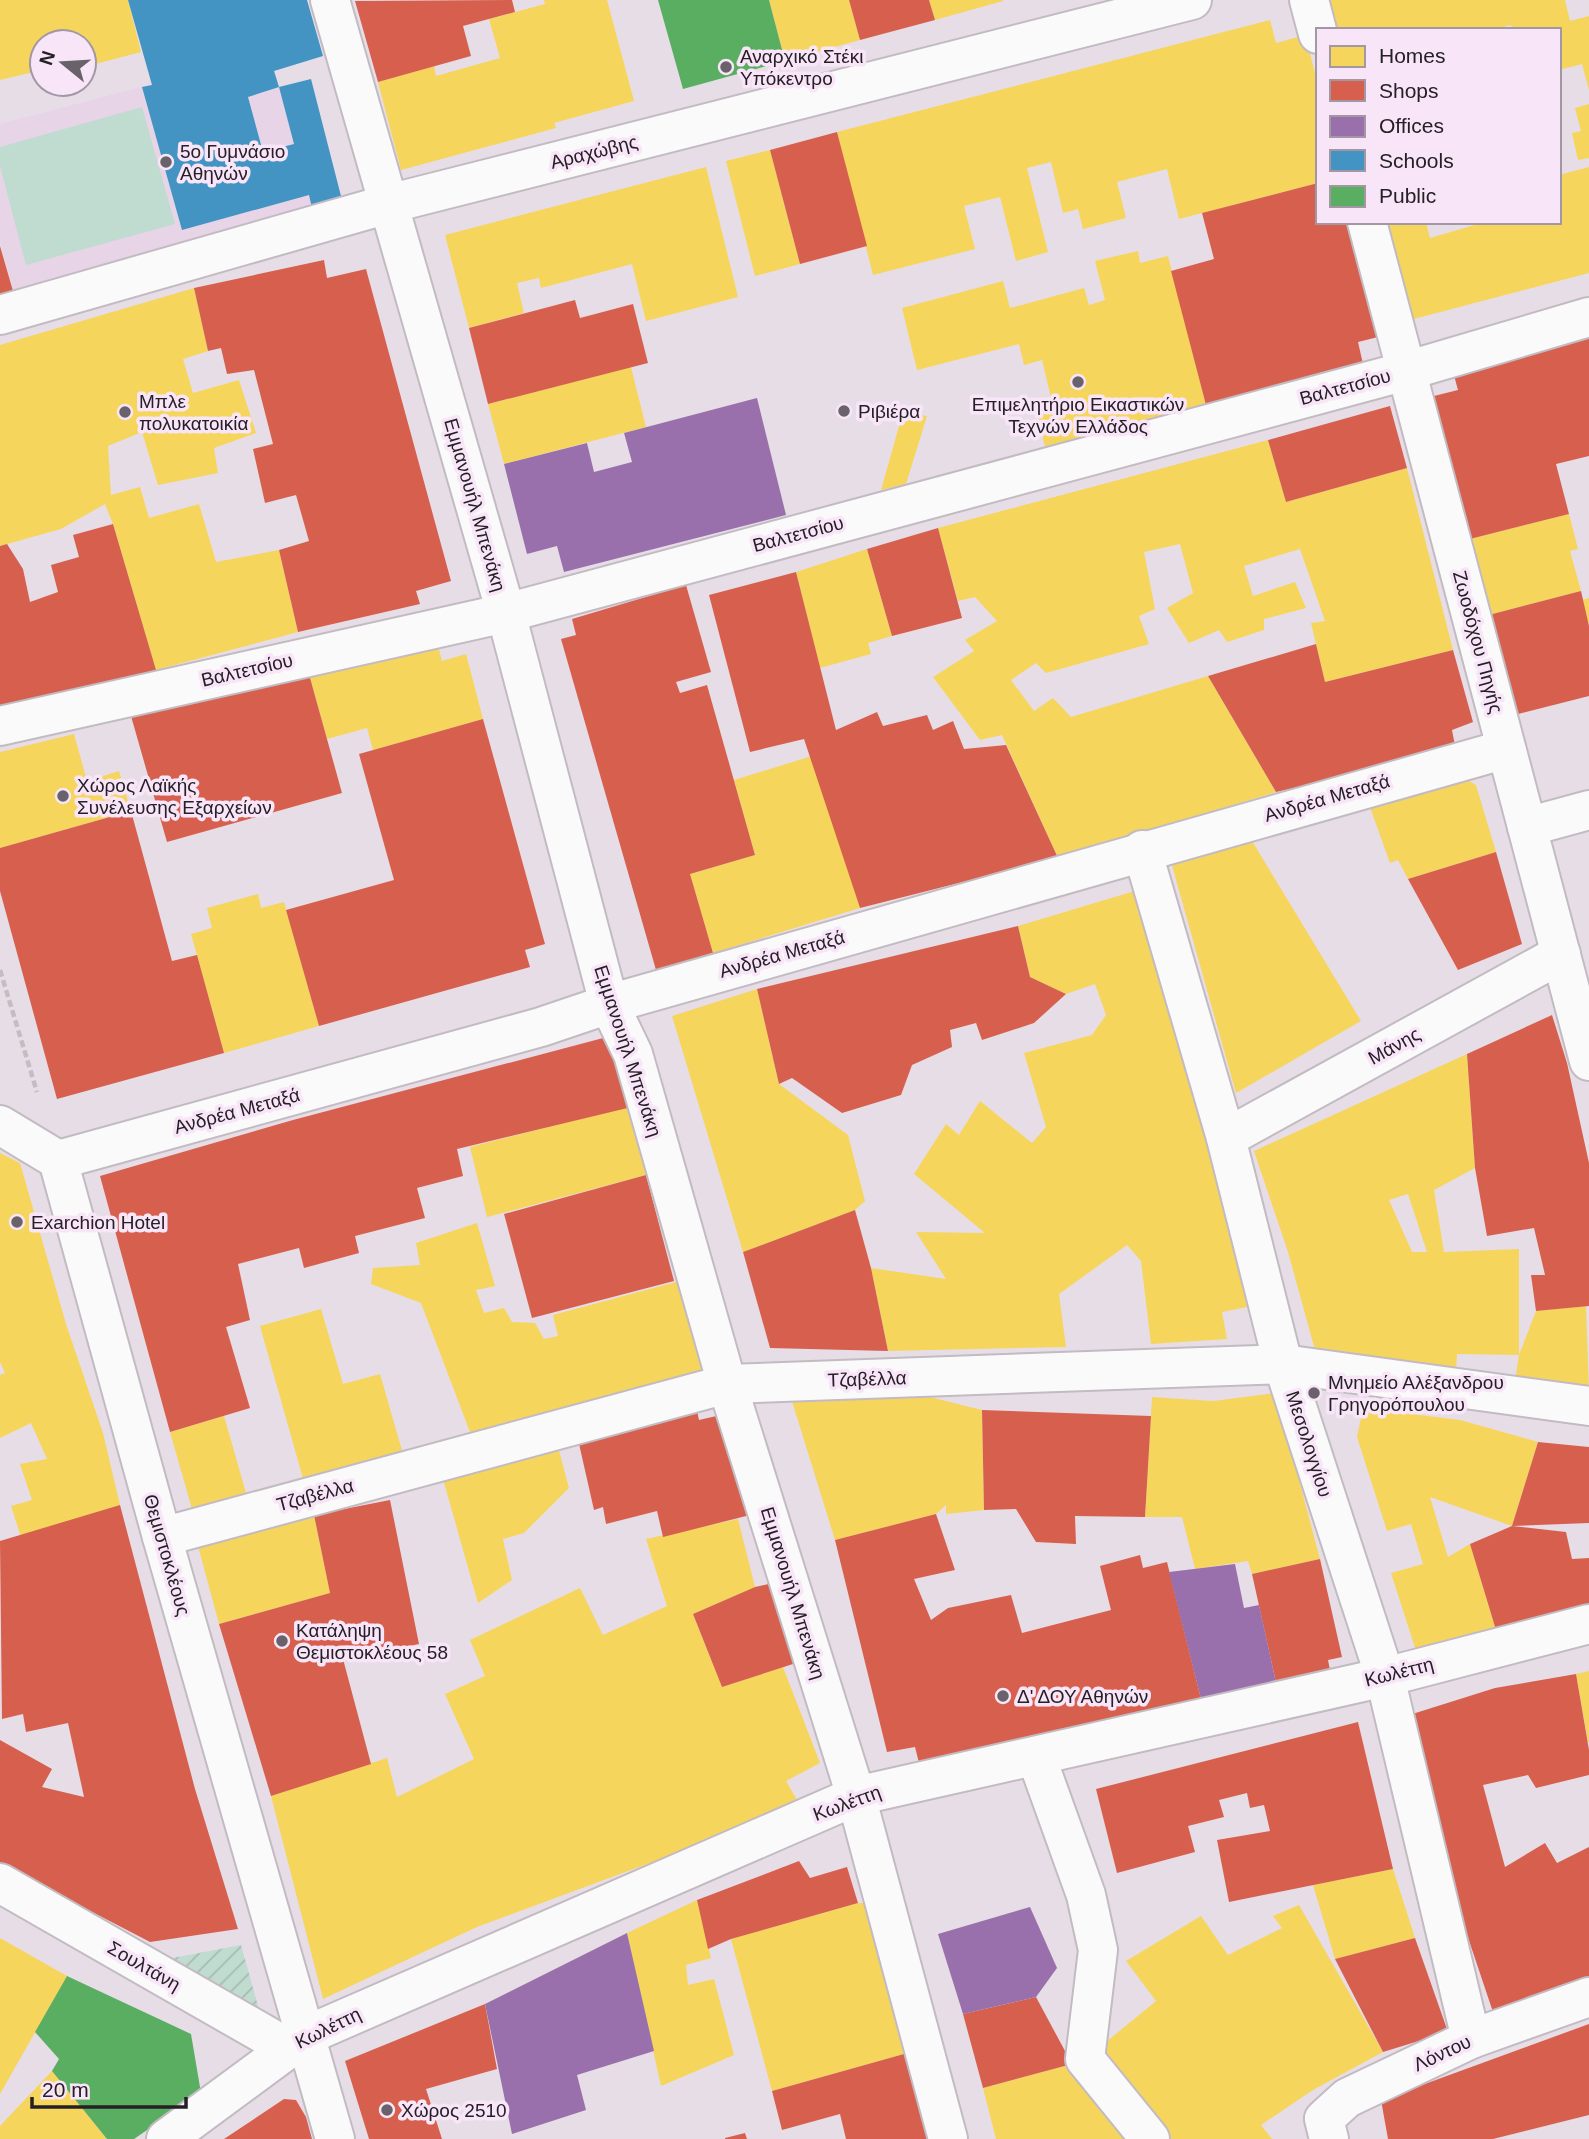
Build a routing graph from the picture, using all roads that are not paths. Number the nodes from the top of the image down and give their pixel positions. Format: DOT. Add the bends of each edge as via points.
graph roads {
  1 [pos="330,0"];
  2 [pos="1192,0"];
  3 [pos="1309,0"];
  4 [pos="1316,28"];
  5 [pos="388,204"];
  6 [pos="1368,224"];
  7 [pos="0,315"];
  8 [pos="1589,317"];
  9 [pos="1406,371"];
  10 [pos="506,613"];
  11 [pos="0,726"];
  12 [pos="1506,749"];
  13 [pos="1589,810"];
  14 [pos="1527,827"];
  15 [pos="1142,850"];
  16 [pos="1561,954"];
  17 [pos="610,1004"];
  18 [pos="1589,1061"];
  19 [pos="0,1125"];
  20 [pos="1226,1138"];
  21 [pos="58,1160"];
  22 [pos="1283,1364"];
  23 [pos="727,1384"];
  24 [pos="1589,1406"];
  25 [pos="162,1537"];
  26 [pos="1589,1624"];
  27 [pos="1385,1677"];
  28 [pos="1036,1756"];
  29 [pos="856,1796"];
  30 [pos="0,1883"];
  31 [pos="1589,1997"];
  32 [pos="1471,2039"];
  33 [pos="298,2041"];
  34 [pos="166,2139"];
  35 [pos="335,2139"];
  36 [pos="948,2139"];
  37 [pos="1150,2139"];
  38 [pos="1329,2139"];
  1 -- 5 [label="street, Εμμανουήλ Μπενάκη"];
  2 -- 5 [label="street, Αραχώβης"];
  3 -- 4 [label="street"];
  5 -- 7 [label="street, Αραχώβης"];
  5 -- 10 [label="street, Εμμανουήλ Μπενάκη"];
  6 -- 9 [label="street, Ζωοδόχου Πηγής"];
  8 -- 9 [label="street, Βαλτετσίου"];
  9 -- 10 [label="street, Βαλτετσίου"];
  9 -- 12 [label="street, Ζωοδόχου Πηγής"];
  10 -- 11 [label="street, Βαλτετσίου"];
  10 -- 17 [label="street, Εμμανουήλ Μπενάκη"];
  12 -- 14 [label="street, Ζωοδόχου Πηγής"];
  12 -- 15 [label="street, Ανδρέα Μεταξά"];
  13 -- 14 [label="street"];
  14 -- 16 [label="street, Ζωοδόχου Πηγής"];
  15 -- 17 [label="street, Ανδρέα Μεταξά"];
  15 -- 20 [label="street, Μεσολογγίου"];
  16 -- 18 [label="street, Ζωοδόχου Πηγής"];
  16 -- 20 [label="street, Μάνης"];
  17 -- 21 [label="street, Ανδρέα Μεταξά"];
  17 -- 23 [label="street, Εμμανουήλ Μπενάκη" via="633,1054"];
  19 -- 21 [label="street"];
  20 -- 22 [label="street, Μεσολογγίου"];
  21 -- 25 [label="street, Θεμιστοκλέους"];
  22 -- 23 [label="street, Τζαβέλλα"];
  22 -- 24 [label="street, Τζαβέλλα"];
  22 -- 27 [label="street, Μεσολογγίου"];
  23 -- 25 [label="street, Τζαβέλλα"];
  23 -- 29 [label="street, Εμμανουήλ Μπενάκη"];
  25 -- 33 [label="street, Θεμιστοκλέους"];
  26 -- 27 [label="street, Κωλέττη"];
  27 -- 28 [label="street, Κωλέττη"];
  27 -- 32 [label="street, Μεσολογγίου"];
  28 -- 29 [label="street, Κωλέττη"];
  28 -- 37 [label="street" via="1086,1895 1098,1950 1085,2059"];
  29 -- 33 [label="street, Κωλέττη"];
  29 -- 36 [label="street, Εμμανουήλ Μπενάκη"];
  30 -- 33 [label="street, Σουλτάνη"];
  31 -- 32 [label="street, Λόντου"];
  32 -- 38 [label="street, Λόντου" via="1347,2098 1324,2119"];
  33 -- 34 [label="street, Κωλέττη"];
  33 -- 35 [label="street, Θεμιστοκλέους"];
}
